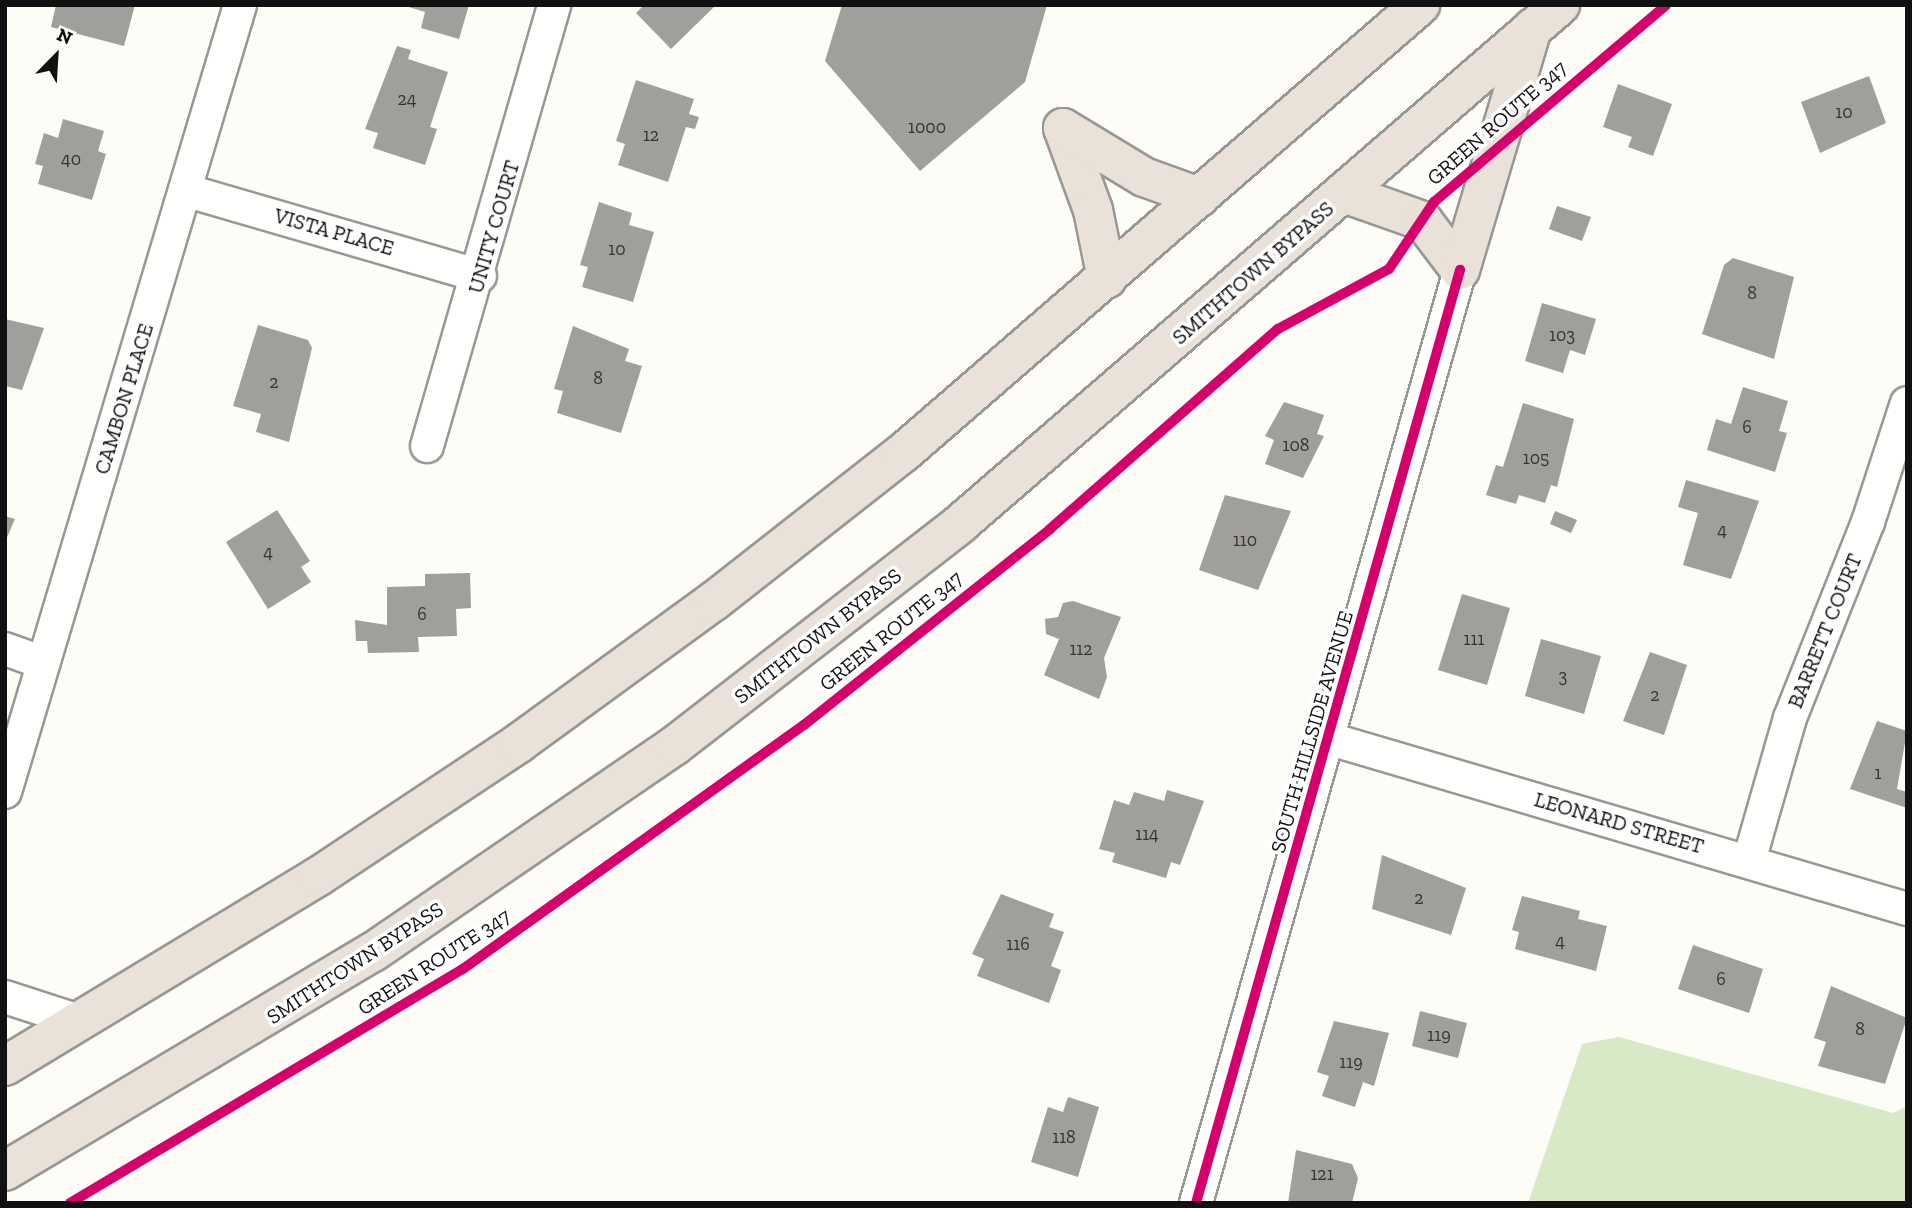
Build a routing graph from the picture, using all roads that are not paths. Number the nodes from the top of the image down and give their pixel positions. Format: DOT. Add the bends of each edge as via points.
graph roads {
  1 [pos="240,5"];
  2 [pos="554,5"];
  3 [pos="1420,5"];
  4 [pos="1546,17"];
  5 [pos="188,191"];
  6 [pos="1344,193"];
  7 [pos="1199,197"];
  8 [pos="1460,270"];
  9 [pos="480,276"];
  10 [pos="1107,279"];
  11 [pos="1907,403"];
  12 [pos="427,446"];
  13 [pos="5,649"];
  14 [pos="44,663"];
  15 [pos="1330,739"];
  16 [pos="5,792"];
  17 [pos="1749,862"];
  18 [pos="1907,909"];
  19 [pos="5,998"];
  20 [pos="82,1022"];
  21 [pos="5,1066"];
  22 [pos="5,1171"];
  23 [pos="1196,1203"];
  1 -- 5 [label="street, CAMBON PLACE"];
  2 -- 9 [label="street, UNITY COURT"];
  3 -- 7 [label="highway"];
  4 -- 6 [label="highway, SMITHTOWN BYPASS"];
  4 -- 8 [label="highway"];
  5 -- 9 [label="street, VISTA PLACE"];
  5 -- 14 [label="street, CAMBON PLACE"];
  6 -- 8 [label="highway" via="1423,221"];
  6 -- 22 [label="highway, SMITHTOWN BYPASS" via="961,523 674,746 362,960"];
  7 -- 10 [label="highway"];
  7 -- 10 [label="highway" via="1144,177 1063,128 1093,210"];
  8 -- 15 [label="street, SOUTH HILLSIDE AVENUE"];
  9 -- 12 [label="street, UNITY COURT"];
  10 -- 20 [label="highway" via="883,469 618,674 319,876"];
  11 -- 17 [label="street, BARRETT COURT" via="1868,522 1790,718"];
  13 -- 14 [label="street"];
  14 -- 16 [label="street, CAMBON PLACE"];
  15 -- 17 [label="street, LEONARD STREET"];
  15 -- 23 [label="street, SOUTH HILLSIDE AVENUE"];
  17 -- 18 [label="street, LEONARD STREET"];
  19 -- 20 [label="street"];
  20 -- 21 [label="highway"];
}
